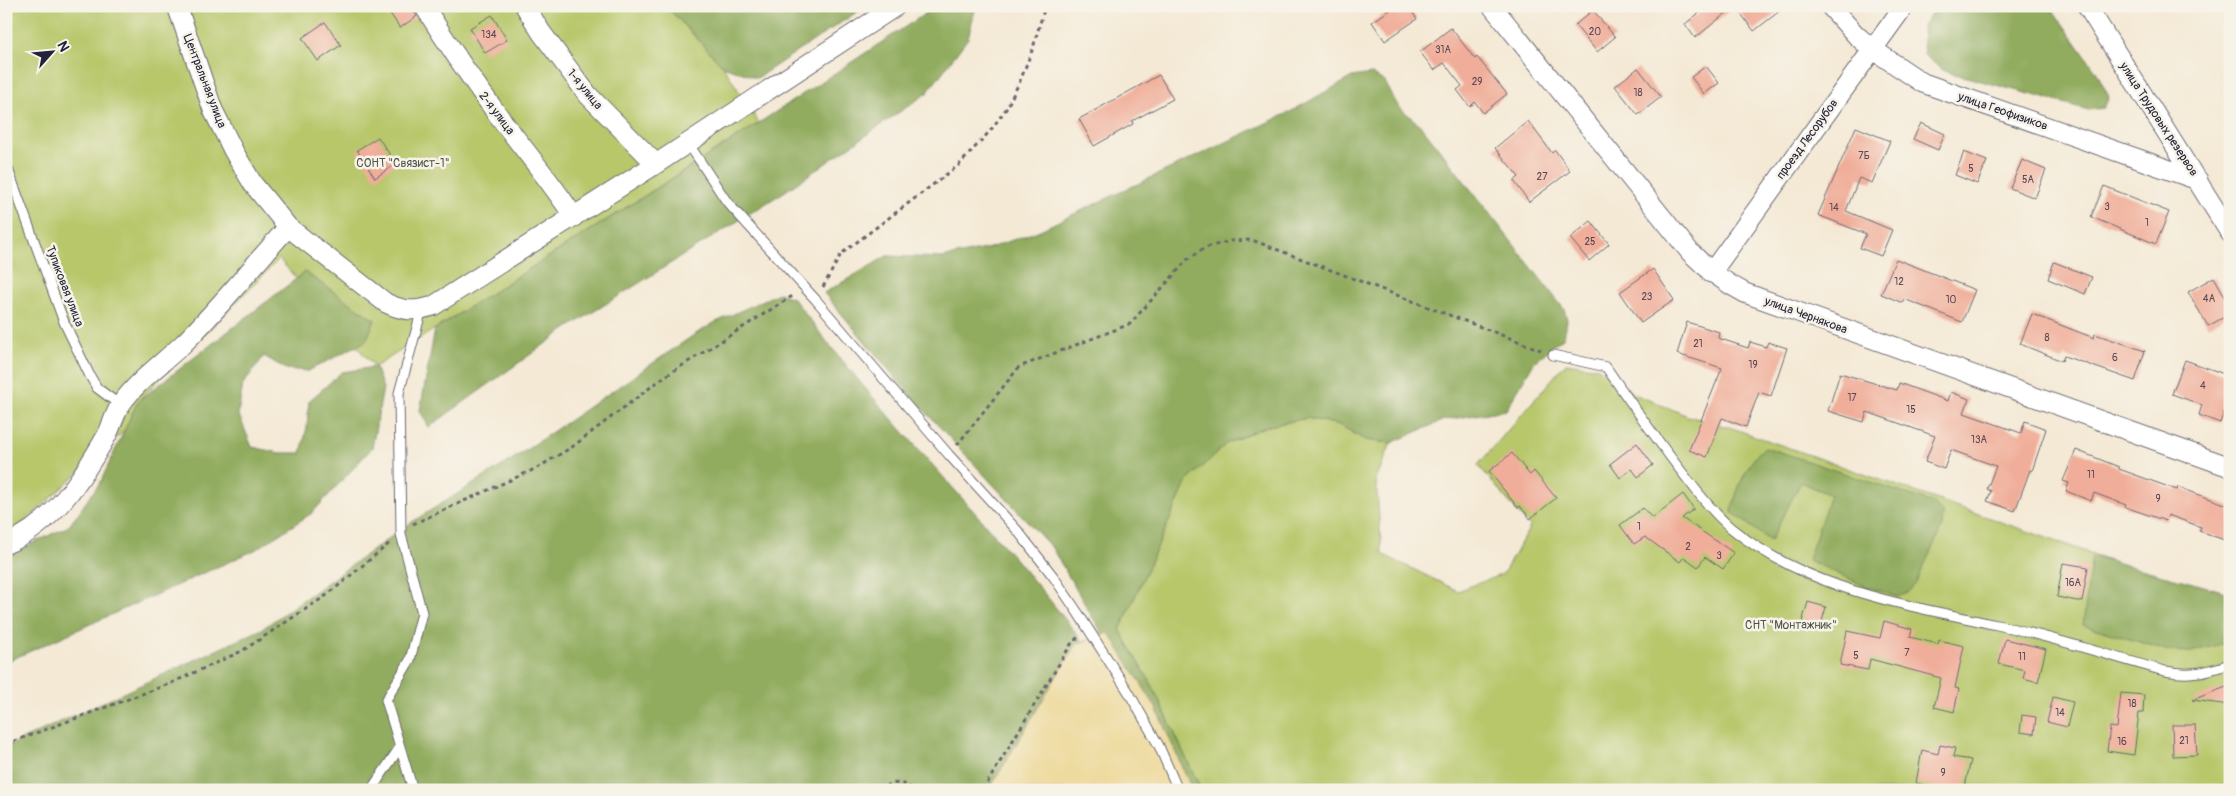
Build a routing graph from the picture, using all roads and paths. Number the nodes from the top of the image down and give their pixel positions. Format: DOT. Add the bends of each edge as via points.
graph roads {
  1 [pos="177,6"];
  2 [pos="424,6"];
  3 [pos="524,6"];
  4 [pos="896,6"];
  5 [pos="1045,6"];
  6 [pos="1492,6"];
  7 [pos="1830,6"];
  8 [pos="1904,6"];
  9 [pos="2087,6"];
  10 [pos="1872,49"];
  11 [pos="688,144"];
  12 [pos="6,164"];
  13 [pos="656,164"];
  14 [pos="2198,180"];
  15 [pos="574,217"];
  16 [pos="288,228"];
  17 [pos="2230,233"];
  18 [pos="1711,273"];
  19 [pos="816,300"];
  20 [pos="422,309"];
  21 [pos="1553,355"];
  22 [pos="120,405"];
  23 [pos="949,455"];
  24 [pos="2230,467"];
  25 [pos="10,536"];
  26 [pos="1090,630"];
  27 [pos="2230,664"];
  28 [pos="400,747"];
  29 [pos="371,790"];
  30 [pos="413,790"];
  31 [pos="879,790"];
  32 [pos="915,790"];
  33 [pos="983,790"];
  34 [pos="1178,790"];
  1 -- 16 [label="street, Центральная улица" via="213,110 253,184"];
  2 -- 15 [label="street, 2-я улица" via="469,74"];
  3 -- 13 [label="street, 1-я улица" via="588,95"];
  4 -- 11 [label="street"];
  5 -- 19 [label="path" via="1020,81 990,131 959,165 841,254"];
  6 -- 18 [label="street, улица Чернякова" via="1690,252"];
  7 -- 10 [label="street, улица Геофизиков"];
  8 -- 10 [label="street, проезд Лесорубов"];
  9 -- 14 [label="street, улица Трудовых резервов"];
  10 -- 14 [label="street, улица Геофизиков" via="1923,83"];
  10 -- 18 [label="street, проезд Лесорубов"];
  11 -- 13 [label="street"];
  11 -- 19 [label="lane" via="727,202"];
  12 -- 22 [label="lane, Тупиковая улица" via="64,322 97,388"];
  13 -- 15 [label="street"];
  14 -- 17 [label="street, улица Трудовых резервов"];
  15 -- 20 [label="street" via="433,306"];
  16 -- 20 [label="street, Центральная улица" via="386,303 412,312"];
  16 -- 22 [label="street" via="184,343"];
  18 -- 24 [label="street, улица Чернякова" via="1744,293"];
  19 -- 23 [label="lane"];
  20 -- 28 [label="lane" via="399,393 401,534 422,613 410,660 386,700"];
  21 -- 23 [label="path" via="1252,240 1230,240 1204,248 1188,259 1130,324 1019,367"];
  21 -- 27 [label="lane" via="1606,367 1699,494 1729,526 1758,548 1787,564 1875,598 1999,625 2182,675"];
  22 -- 25 [label="street" via="108,433 55,510"];
  23 -- 26 [label="lane" via="1017,530"];
  26 -- 33 [label="path" via="1073,641"];
  26 -- 34 [label="lane" via="1159,746"];
  28 -- 29 [label="lane"];
  28 -- 30 [label="lane"];
  31 -- 32 [label="path" via="892,782 905,783"];
}
